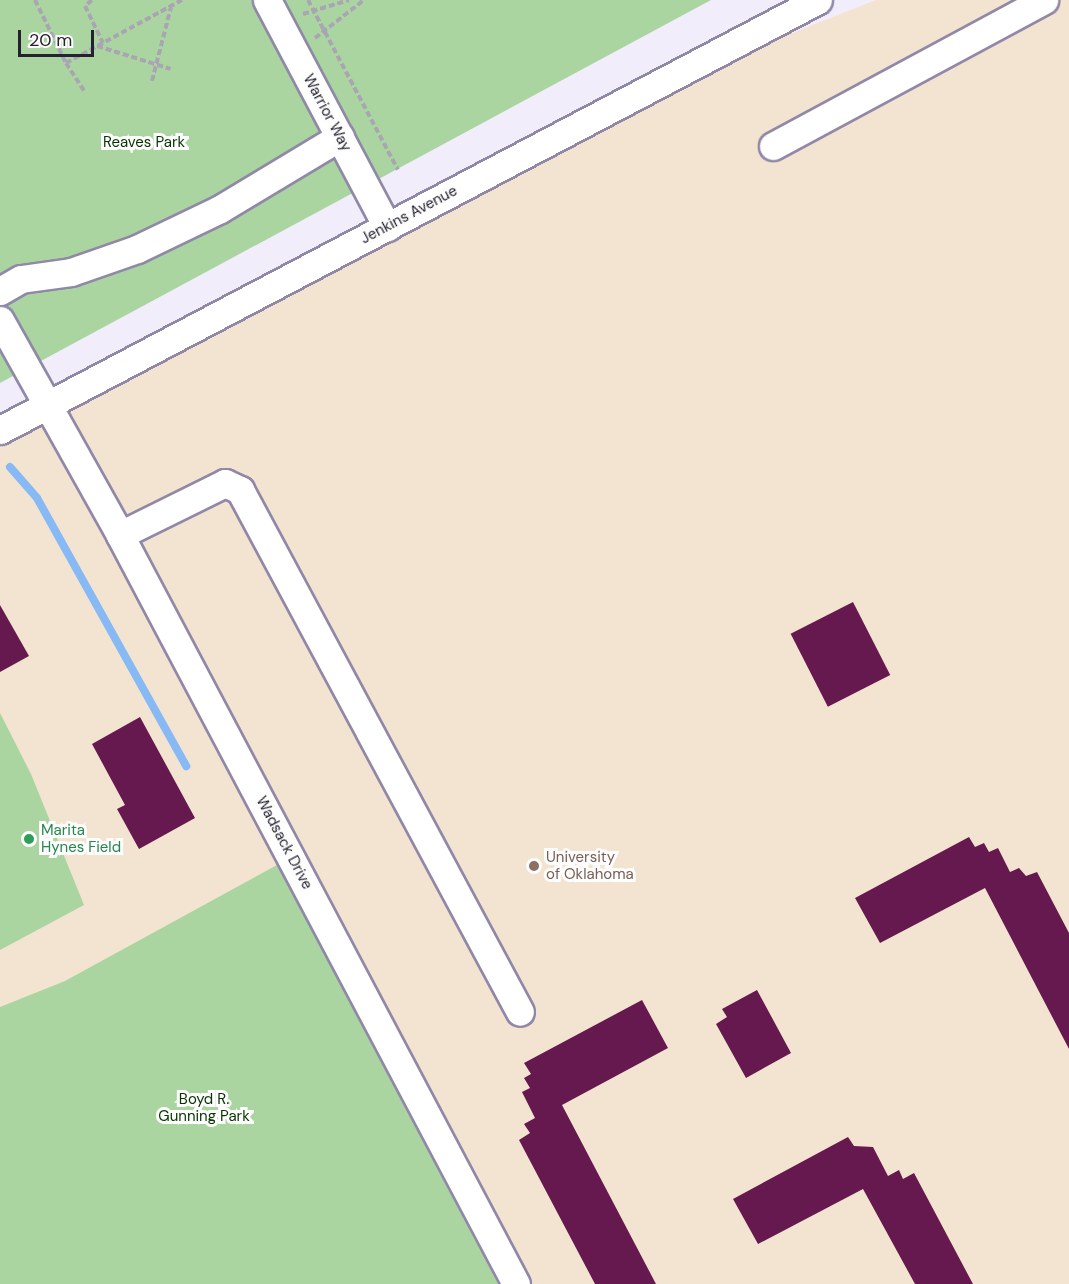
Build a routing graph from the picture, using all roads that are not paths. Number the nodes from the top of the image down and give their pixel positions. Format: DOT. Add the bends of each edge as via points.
graph roads {
  1 [pos="818,0"];
  2 [pos="1044,0"];
  3 [pos="273,11"];
  4 [pos="340,137"];
  5 [pos="773,146"];
  6 [pos="387,226"];
  7 [pos="0,291"];
  8 [pos="0,320"];
  9 [pos="49,404"];
  10 [pos="0,430"];
  11 [pos="120,535"];
  12 [pos="520,1012"];
  13 [pos="516,1284"];
  1 -- 6 [label="street, Jenkins Avenue"];
  2 -- 5 [label="street"];
  3 -- 4 [label="street, Warrior Way"];
  4 -- 6 [label="street, Warrior Way"];
  4 -- 7 [label="street" via="220,209 137,249 70,272 21,279"];
  6 -- 9 [label="street, Jenkins Avenue"];
  8 -- 9 [label="street, Wadsack Drive"];
  9 -- 10 [label="street, Jenkins Avenue"];
  9 -- 11 [label="street, Wadsack Drive"];
  11 -- 12 [label="street" via="225,483 240,490"];
  11 -- 13 [label="street, Wadsack Drive"];
}
